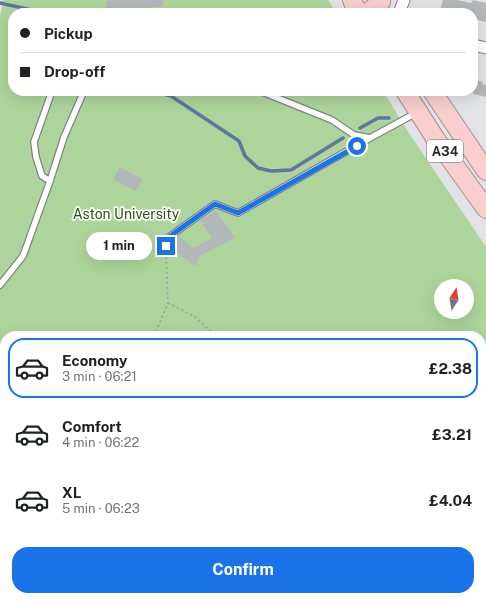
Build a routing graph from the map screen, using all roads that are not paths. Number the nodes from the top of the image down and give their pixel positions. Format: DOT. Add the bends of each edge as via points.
graph roads {
  1 [pos="50,96"];
  2 [pos="82,96"];
  3 [pos="272,96"];
  4 [pos="408,96"];
  5 [pos="435,96"];
  6 [pos="418,111"];
  7 [pos="370,138"];
  8 [pos="486,171"];
  9 [pos="50,181"];
  10 [pos="486,209"];
  11 [pos="166,246"];
  12 [pos="0,285"];
  1 -- 9 [label="lane" via="34,142 42,176"];
  2 -- 9 [label="lane" via="64,137"];
  3 -- 7 [label="lane" via="332,120 354,135"];
  4 -- 6 [label="highway, A34"];
  5 -- 8 [label="highway, A34"];
  6 -- 7 [label="lane"];
  6 -- 10 [label="highway, A34"];
  7 -- 11 [label="lane" via="238,213 215,204 166,239"];
  9 -- 12 [label="lane" via="24,256"];
}
